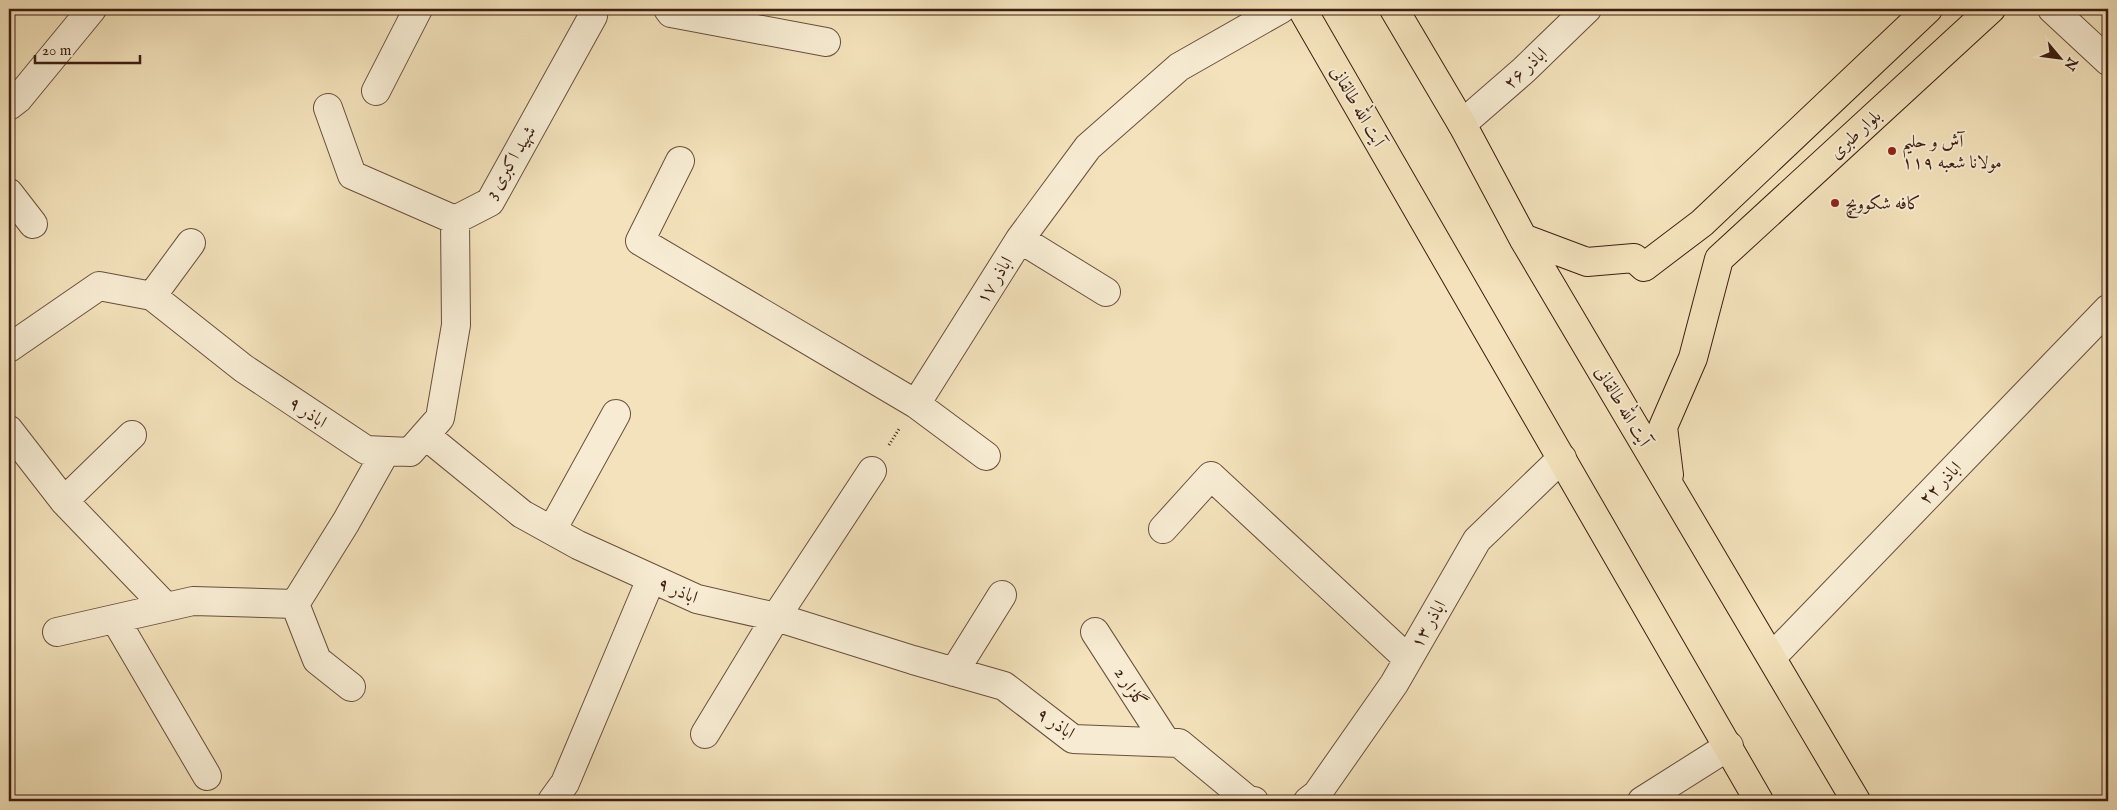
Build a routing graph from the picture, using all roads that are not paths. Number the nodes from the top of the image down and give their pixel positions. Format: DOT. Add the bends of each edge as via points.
graph roads {
  1 [pos="92,9"];
  2 [pos="418,9"];
  3 [pos="594,9"];
  4 [pos="668,9"];
  5 [pos="1281,9"];
  6 [pos="1302,9"];
  7 [pos="1394,9"];
  8 [pos="1586,9"];
  9 [pos="1928,9"];
  10 [pos="1991,9"];
  11 [pos="2052,9"];
  12 [pos="826,42"];
  13 [pos="2108,61"];
  14 [pos="376,91"];
  15 [pos="9,106"];
  16 [pos="328,108"];
  17 [pos="1462,124"];
  18 [pos="680,161"];
  19 [pos="9,192"];
  20 [pos="455,220"];
  21 [pos="34,224"];
  22 [pos="1523,238"];
  23 [pos="1020,239"];
  24 [pos="191,243"];
  25 [pos="1106,292"];
  26 [pos="152,296"];
  27 [pos="2108,309"];
  28 [pos="9,348"];
  29 [pos="916,404"];
  30 [pos="616,414"];
  31 [pos="9,430"];
  32 [pos="426,434"];
  33 [pos="132,435"];
  34 [pos="386,451"];
  35 [pos="986,456"];
  36 [pos="1562,458"];
  37 [pos="872,471"];
  38 [pos="1671,488"];
  39 [pos="64,501"];
  40 [pos="1163,528"];
  41 [pos="552,530"];
  42 [pos="651,578"];
  43 [pos="1002,595"];
  44 [pos="295,604"];
  45 [pos="166,607"];
  46 [pos="776,617"];
  47 [pos="115,619"];
  48 [pos="57,632"];
  49 [pos="1095,632"];
  50 [pos="1772,657"];
  51 [pos="1408,659"];
  52 [pos="954,672"];
  53 [pos="351,687"];
  54 [pos="704,734"];
  55 [pos="1166,742"];
  56 [pos="1729,746"];
  57 [pos="208,776"];
  58 [pos="552,801"];
  59 [pos="1254,801"];
  60 [pos="1308,801"];
  61 [pos="1642,801"];
  62 [pos="1760,801"];
  63 [pos="1856,801"];
  1 -- 15 [label="street"];
  2 -- 14 [label="street"];
  3 -- 20 [label="street, شهید اکبری 3" via="490,202"];
  4 -- 12 [label="street" via="671,13"];
  5 -- 23 [label="street, اباذر ۱۷" via="1180,67 1088,147"];
  6 -- 36 [label="main road, آیت الله طالقانی"];
  7 -- 17 [label="main road, آیت الله طالقانی"];
  8 -- 17 [label="street, اباذر ۲۶" via="1524,70"];
  9 -- 22 [label="main road" via="1702,223 1644,267 1634,258 1587,262"];
  10 -- 38 [label="main road, بلوار طبری" via="1719,259 1693,358 1662,427"];
  11 -- 13 [label="street"];
  16 -- 20 [label="street" via="352,174"];
  17 -- 22 [label="main road, آیت الله طالقانی"];
  18 -- 29 [label="street" via="640,241"];
  19 -- 21 [label="street"];
  20 -- 32 [label="street" via="456,325 440,418"];
  22 -- 38 [label="main road, آیت الله طالقانی"];
  23 -- 25 [label="street"];
  23 -- 29 [label="street, اباذر ۱۷"];
  24 -- 26 [label="street"];
  26 -- 28 [label="street" via="99,286"];
  26 -- 34 [label="street, اباذر ۹" via="251,374 366,450"];
  27 -- 50 [label="street, اباذر ۲۲"];
  29 -- 35 [label="street"];
  30 -- 41 [label="street"];
  31 -- 39 [label="street"];
  32 -- 34 [label="street, اباذر ۹" via="410,452"];
  32 -- 41 [label="street, اباذر ۹" via="522,514"];
  33 -- 39 [label="street"];
  34 -- 44 [label="street"];
  36 -- 51 [label="street, اباذر ۱۳" via="1477,540"];
  36 -- 56 [label="main road, آیت الله طالقانی"];
  37 -- 46 [label="street"];
  38 -- 50 [label="main road, آیت الله طالقانی"];
  39 -- 45 [label="street"];
  40 -- 51 [label="street" via="1211,476"];
  41 -- 42 [label="street, اباذر ۹"];
  42 -- 46 [label="street, اباذر ۹" via="697,599"];
  42 -- 58 [label="street" via="565,783"];
  43 -- 52 [label="street"];
  44 -- 45 [label="street" via="193,601"];
  44 -- 53 [label="street" via="317,660"];
  45 -- 47 [label="street"];
  46 -- 52 [label="street, اباذر ۹"];
  46 -- 54 [label="street"];
  47 -- 48 [label="street"];
  47 -- 57 [label="street"];
  49 -- 55 [label="street, گلزار 2"];
  50 -- 63 [label="main road, آیت الله طالقانی"];
  51 -- 60 [label="street, اباذر ۱۳" via="1317,794"];
  52 -- 55 [label="street, اباذر ۹" via="1004,686 1073,739"];
  55 -- 59 [label="street, اباذر ۹" via="1179,743 1248,800"];
  56 -- 61 [label="street"];
  56 -- 62 [label="main road, آیت الله طالقانی"];
}
